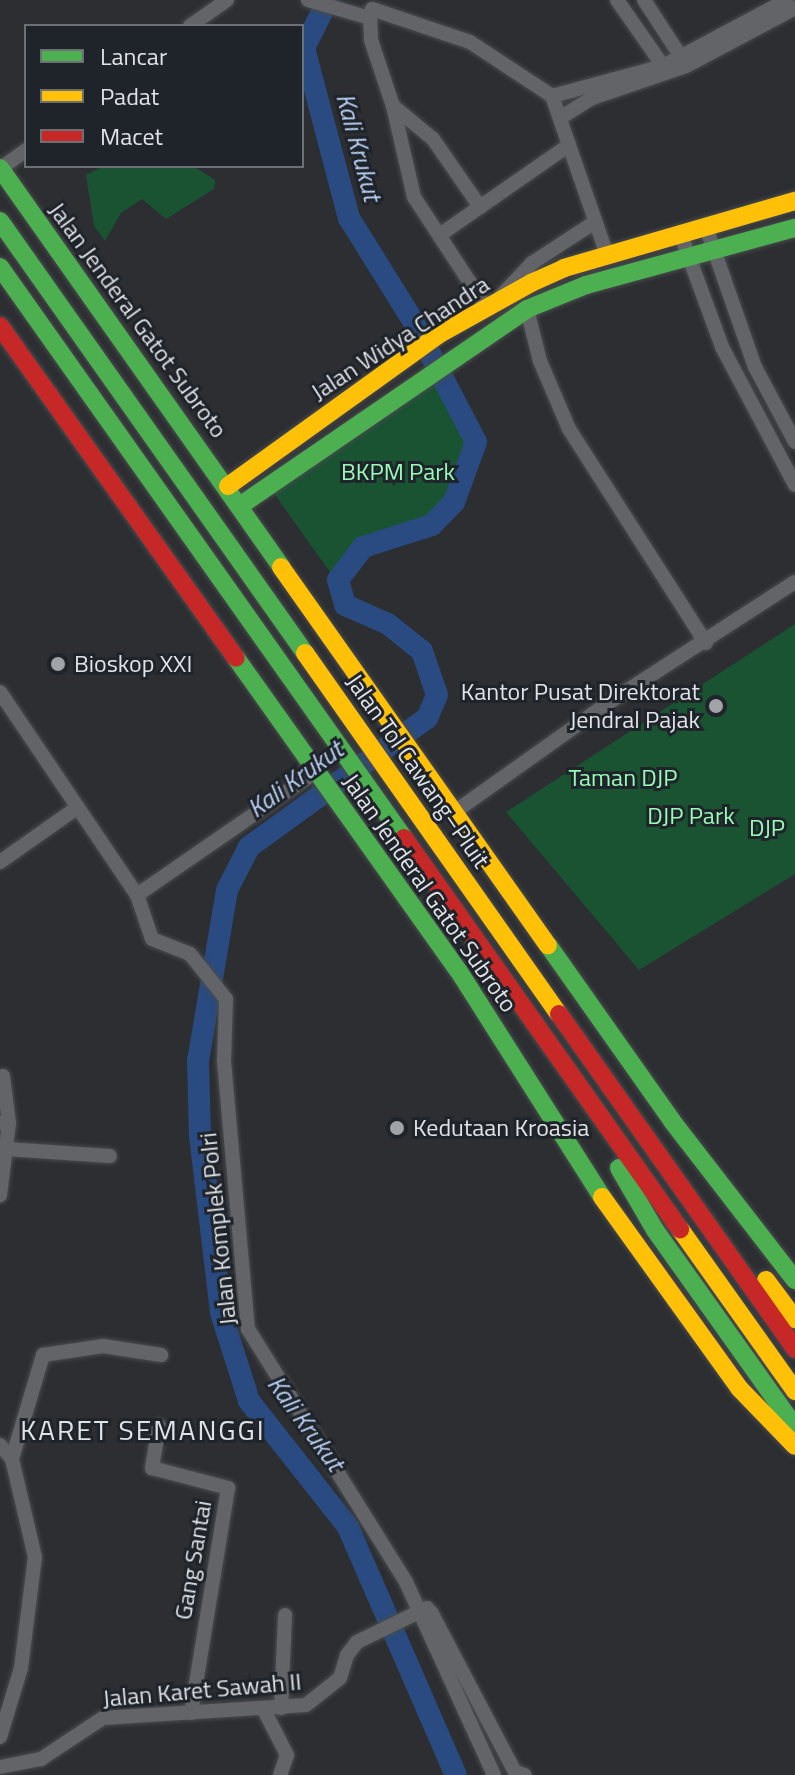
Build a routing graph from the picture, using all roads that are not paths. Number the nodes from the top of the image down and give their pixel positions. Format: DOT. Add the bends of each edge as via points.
graph roads {
  1 [pos="227,0"];
  2 [pos="308,0"];
  3 [pos="617,0"];
  4 [pos="644,0"];
  5 [pos="787,0"];
  6 [pos="795,8"];
  7 [pos="372,9"];
  8 [pos="193,24"];
  9 [pos="681,57"];
  10 [pos="663,66"];
  11 [pos="552,96"];
  12 [pos="393,106"];
  13 [pos="560,118"];
  14 [pos="569,145"];
  15 [pos="24,151"];
  16 [pos="0,168"];
  17 [pos="795,201"];
  18 [pos="480,207"];
  19 [pos="0,221"];
  20 [pos="595,222"];
  21 [pos="795,228"];
  22 [pos="707,230"];
  23 [pos="441,234"];
  24 [pos="682,238"];
  25 [pos="715,253"];
  26 [pos="607,255"];
  27 [pos="690,258"];
  28 [pos="0,267"];
  29 [pos="492,304"];
  30 [pos="527,309"];
  31 [pos="0,326"];
  32 [pos="304,430"];
  33 [pos="795,442"];
  34 [pos="319,448"];
  35 [pos="795,485"];
  36 [pos="228,486"];
  37 [pos="241,505"];
  38 [pos="795,582"];
  39 [pos="706,643"];
  40 [pos="0,692"];
  41 [pos="319,777"];
  42 [pos="78,807"];
  43 [pos="456,811"];
  44 [pos="0,862"];
  45 [pos="137,895"];
  46 [pos="545,1041"];
  47 [pos="3,1076"];
  48 [pos="4,1123"];
  49 [pos="6,1149"];
  50 [pos="110,1156"];
  51 [pos="674,1177"];
  52 [pos="0,1195"];
  53 [pos="795,1280"];
  54 [pos="795,1319"];
  55 [pos="795,1349"];
  56 [pos="161,1355"];
  57 [pos="795,1391"];
  58 [pos="159,1426"];
  59 [pos="795,1427"];
  60 [pos="0,1445"];
  61 [pos="795,1446"];
  62 [pos="339,1452"];
  63 [pos="12,1459"];
  64 [pos="422,1611"];
  65 [pos="285,1615"];
  66 [pos="281,1708"];
  67 [pos="264,1710"];
  68 [pos="191,1713"];
  69 [pos="0,1737"];
  70 [pos="0,1767"];
  71 [pos="280,1775"];
  72 [pos="494,1775"];
  73 [pos="525,1775"];
  1 -- 8 [label="street"];
  2 -- 7 [label="street" via="336,9"];
  3 -- 10 [label="street"];
  4 -- 9 [label="street"];
  5 -- 9 [label="street"];
  6 -- 13 [label="street" via="686,66 592,98"];
  7 -- 11 [label="street" via="470,42"];
  7 -- 12 [label="street" via="371,40"];
  9 -- 10 [label="street"];
  10 -- 11 [label="street"];
  11 -- 13 [label="street"];
  12 -- 18 [label="street" via="433,139"];
  12 -- 23 [label="street" via="414,197"];
  13 -- 14 [label="street"];
  14 -- 18 [label="street"];
  14 -- 20 [label="street"];
  15 -- 16 [label="street"];
  16 -- 36 [label="main road, Jalan Jenderal Gatot Subroto"];
  17 -- 22 [label="main road, Jalan Widya Chandra"];
  18 -- 23 [label="street"];
  19 -- 51 [label="main road, Jalan Tol Cawang–Pluit"];
  20 -- 26 [label="street"];
  20 -- 29 [label="street" via="521,272"];
  21 -- 25 [label="main road, Jalan Widya Chandra"];
  22 -- 24 [label="main road, Jalan Widya Chandra"];
  22 -- 25 [label="street"];
  23 -- 29 [label="street"];
  24 -- 26 [label="main road, Jalan Widya Chandra"];
  24 -- 27 [label="street"];
  25 -- 27 [label="main road, Jalan Widya Chandra"];
  25 -- 33 [label="street" via="755,367"];
  26 -- 29 [label="main road, Jalan Widya Chandra" via="564,268"];
  27 -- 30 [label="main road, Jalan Widya Chandra" via="586,285"];
  27 -- 35 [label="street" via="722,347"];
  28 -- 46 [label="main road"];
  29 -- 32 [label="main road, Jalan Widya Chandra" via="438,335"];
  30 -- 34 [label="main road, Jalan Widya Chandra"];
  30 -- 39 [label="street" via="540,361 569,429"];
  31 -- 41 [label="main road, Jalan Jenderal Gatot Subroto"];
  32 -- 34 [label="main road"];
  32 -- 36 [label="main road, Jalan Widya Chandra"];
  34 -- 37 [label="main road, Jalan Widya Chandra"];
  36 -- 37 [label="main road, Jalan Jenderal Gatot Subroto"];
  37 -- 43 [label="main road, Jalan Jenderal Gatot Subroto"];
  38 -- 39 [label="street"];
  39 -- 43 [label="street" via="611,701"];
  40 -- 42 [label="street, Jalan Komplek Polri"];
  41 -- 45 [label="street"];
  41 -- 61 [label="main road, Jalan Jenderal Gatot Subroto" via="518,1058 640,1256 740,1389"];
  42 -- 44 [label="street"];
  42 -- 45 [label="street, Jalan Komplek Polri"];
  43 -- 53 [label="main road, Jalan Jenderal Gatot Subroto" via="672,1121"];
  45 -- 64 [label="street, Jalan Komplek Polri" via="152,939 190,954 226,999 224,1061 248,1329 354,1492"];
  46 -- 57 [label="main road"];
  46 -- 59 [label="main road" via="655,1230"];
  47 -- 48 [label="street"];
  48 -- 49 [label="street"];
  49 -- 50 [label="street"];
  49 -- 52 [label="street"];
  51 -- 54 [label="main road" via="728,1230"];
  51 -- 55 [label="main road, Jalan Tol Cawang–Pluit"];
  56 -- 63 [label="street" via="103,1346 43,1355"];
  58 -- 68 [label="street, Gang Santai" via="152,1468 228,1488"];
  60 -- 63 [label="street"];
  62 -- 64 [label="street"];
  63 -- 69 [label="street" via="35,1557 21,1668"];
  64 -- 66 [label="street, Jalan Karet Sawah II" via="366,1638 347,1655 340,1678 322,1697"];
  64 -- 72 [label="street, Jalan Komplek Polri"];
  64 -- 73 [label="street" via="515,1772"];
  65 -- 66 [label="street"];
  66 -- 67 [label="street, Jalan Karet Sawah II"];
  67 -- 68 [label="street, Jalan Karet Sawah II"];
  67 -- 71 [label="street" via="287,1755"];
  68 -- 70 [label="street, Jalan Karet Sawah II" via="103,1718 41,1759"];
}
